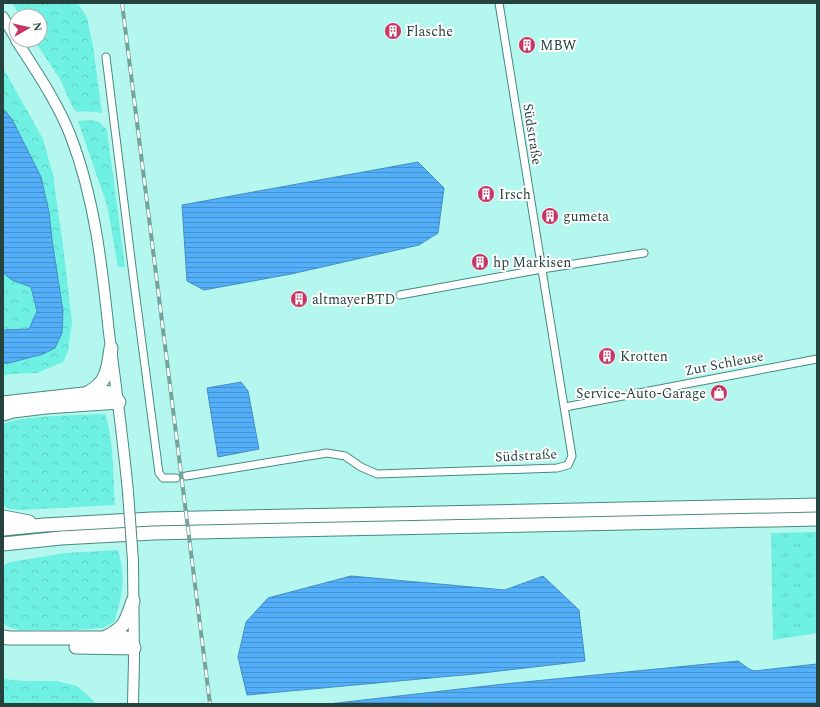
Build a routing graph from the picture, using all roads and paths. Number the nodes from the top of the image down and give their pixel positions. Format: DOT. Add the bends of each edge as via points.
graph roads {
  1 [pos="499,3"];
  2 [pos="3,17"];
  3 [pos="8,26"];
  4 [pos="21,48"];
  5 [pos="106,57"];
  6 [pos="644,253"];
  7 [pos="542,269"];
  8 [pos="400,295"];
  9 [pos="111,348"];
  10 [pos="817,359"];
  11 [pos="83,394"];
  12 [pos="119,402"];
  13 [pos="3,403"];
  14 [pos="565,407"];
  15 [pos="3,414"];
  16 [pos="186,476"];
  17 [pos="176,478"];
  18 [pos="817,505"];
  19 [pos="3,517"];
  20 [pos="817,519"];
  21 [pos="44,525"];
  22 [pos="3,529"];
  23 [pos="38,540"];
  24 [pos="3,544"];
  25 [pos="3,550"];
  26 [pos="133,601"];
  27 [pos="3,637"];
  28 [pos="104,638"];
  29 [pos="3,646"];
  30 [pos="134,648"];
  31 [pos="132,703"];
  1 -- 7 [label="street, Südstraße"];
  2 -- 3 [label="main road"];
  4 -- 9 [label="main road" via="53,99 71,136 84,173 101,264"];
  5 -- 17 [label="street" via="159,473 163,478"];
  6 -- 7 [label="street"];
  7 -- 8 [label="street"];
  7 -- 14 [label="street, Südstraße"];
  9 -- 11 [label="highway" via="103,380 96,388"];
  9 -- 12 [label="main road"];
  10 -- 14 [label="street, Zur Schleuse"];
  11 -- 12 [label="highway" via="111,393"];
  11 -- 13 [label="highway"];
  12 -- 15 [label="highway"];
  12 -- 26 [label="main road, bridge" via="133,561"];
  14 -- 16 [label="street, Südstraße" via="572,456 568,465 557,468 377,474 345,456 327,453"];
  18 -- 21 [label="highway" via="152,519"];
  19 -- 21 [label="highway"];
  20 -- 23 [label="highway" via="153,533"];
  21 -- 22 [label="highway"];
  23 -- 24 [label="highway"];
  23 -- 25 [label="highway"];
  26 -- 28 [label="highway" via="124,625"];
  26 -- 30 [label="main road"];
  27 -- 28 [label="highway"];
  28 -- 30 [label="highway" via="126,638"];
  29 -- 30 [label="highway"];
  30 -- 31 [label="main road"];
}
